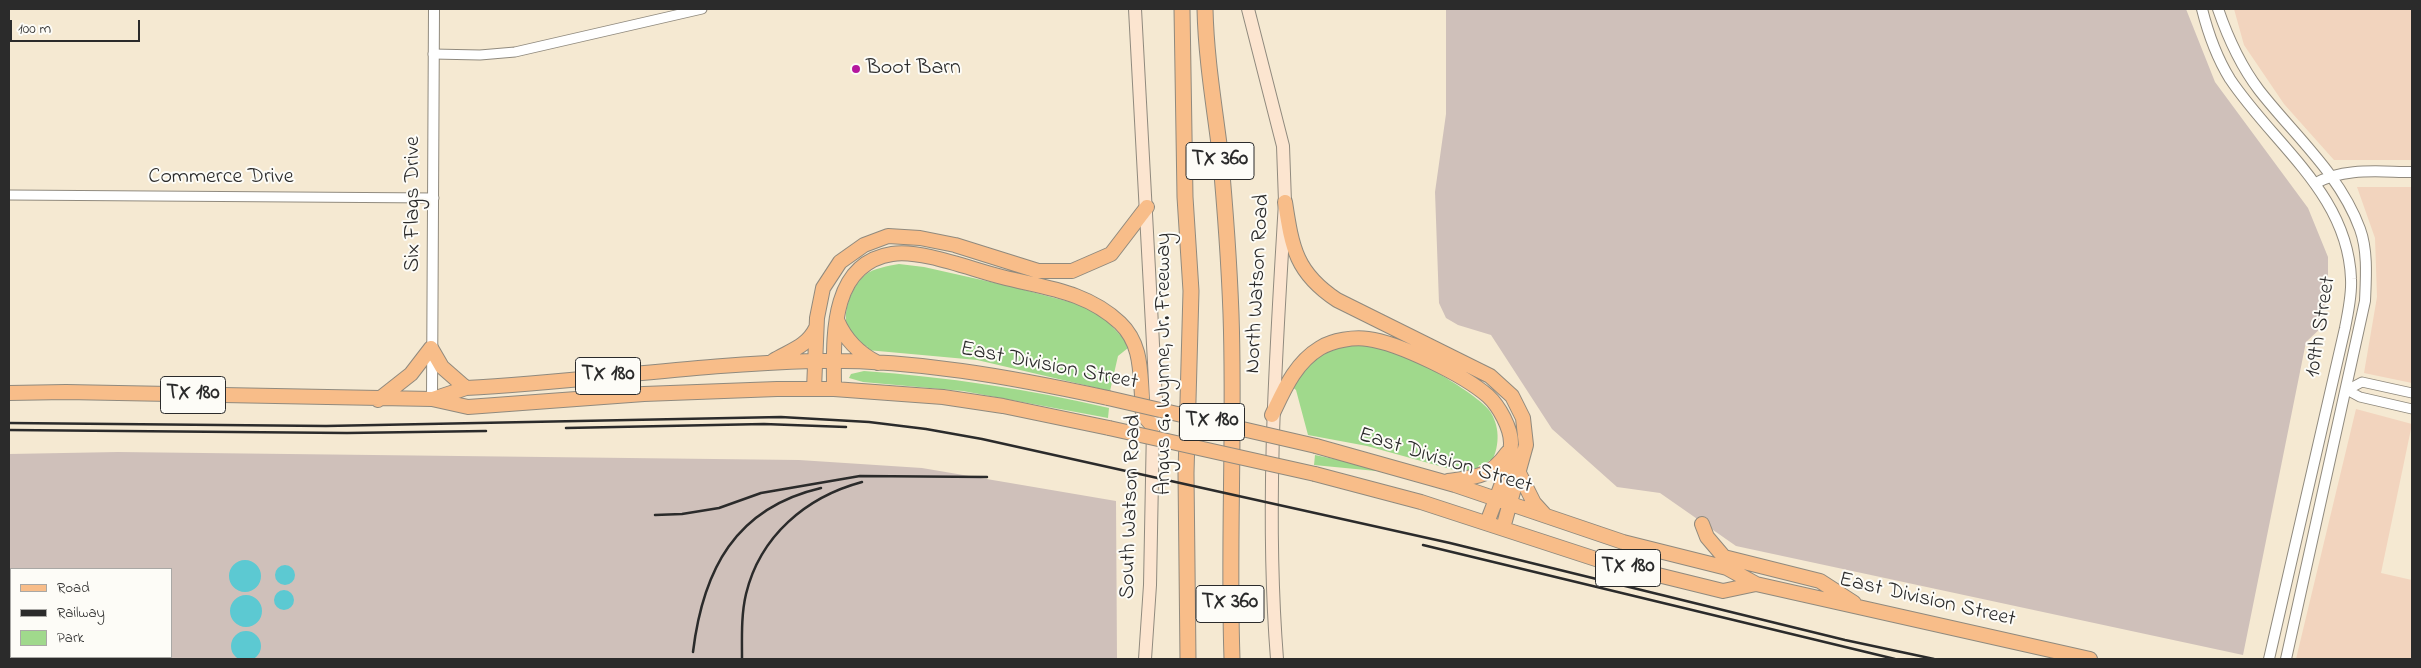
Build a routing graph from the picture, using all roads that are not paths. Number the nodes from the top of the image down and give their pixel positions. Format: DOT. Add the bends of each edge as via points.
graph roads {
  1 [pos="434,9"];
  2 [pos="702,9"];
  3 [pos="1135,9"];
  4 [pos="1182,9"];
  5 [pos="1205,9"];
  6 [pos="1248,9"];
  7 [pos="2202,9"];
  8 [pos="2218,9"];
  9 [pos="434,54"];
  10 [pos="2412,172"];
  11 [pos="2331,175"];
  12 [pos="2316,183"];
  13 [pos="9,195"];
  14 [pos="434,198"];
  15 [pos="1285,202"];
  16 [pos="1147,207"];
  17 [pos="837,318"];
  18 [pos="816,328"];
  19 [pos="431,348"];
  20 [pos="814,361"];
  21 [pos="834,362"];
  22 [pos="879,363"];
  23 [pos="769,364"];
  24 [pos="466,388"];
  25 [pos="814,389"];
  26 [pos="834,389"];
  27 [pos="2347,390"];
  28 [pos="9,393"];
  29 [pos="2412,393"];
  30 [pos="432,399"];
  31 [pos="378,400"];
  32 [pos="2412,409"];
  33 [pos="1272,415"];
  34 [pos="1154,426"];
  35 [pos="1510,448"];
  36 [pos="1519,473"];
  37 [pos="1444,481"];
  38 [pos="1496,497"];
  39 [pos="1510,503"];
  40 [pos="1547,516"];
  41 [pos="1487,523"];
  42 [pos="1702,524"];
  43 [pos="1503,528"];
  44 [pos="1756,584"];
  45 [pos="1861,608"];
  46 [pos="1145,659"];
  47 [pos="1188,659"];
  48 [pos="1232,659"];
  49 [pos="1277,659"];
  50 [pos="2090,659"];
  51 [pos="2270,659"];
  52 [pos="2286,659"];
  1 -- 9 [label="street, Six Flags Drive"];
  2 -- 9 [label="street" via="515,52"];
  3 -- 16 [label="main road"];
  4 -- 47 [label="highway, Angus G. Wynne, Jr. Freeway / TX 360" via="1185,196 1191,291 1186,473"];
  5 -- 48 [label="highway, TX 360" via="1206,44 1220,152 1231,314"];
  6 -- 15 [label="main road, North Watson Road" via="1282,146"];
  7 -- 12 [label="street, 109th Street" via="2229,77"];
  8 -- 11 [label="street, 109th Street" via="2237,56 2259,90"];
  9 -- 14 [label="street, Six Flags Drive"];
  10 -- 11 [label="street"];
  11 -- 12 [label="street"];
  11 -- 27 [label="street, 109th Street" via="2349,204 2360,230 2364,251 2365,301"];
  12 -- 51 [label="street, 109th Street" via="2338,219 2344,238 2352,280 2350,301"];
  13 -- 14 [label="street, Commerce Drive"];
  14 -- 19 [label="street, Six Flags Drive"];
  15 -- 33 [label="main road, North Watson Road"];
  15 -- 36 [label="main road" via="1296,255 1305,272 1324,292 1474,367 1503,386 1519,409 1525,429 1526,445"];
  16 -- 18 [label="main road" via="1111,254 1072,271 1038,271 955,245 920,238 888,236 864,244 840,262 823,288"];
  16 -- 34 [label="main road, South Watson Road" via="1156,391"];
  17 -- 21 [label="main road"];
  17 -- 22 [label="main road" via="857,349"];
  17 -- 34 [label="main road" via="851,277 866,264 892,254 945,260 1050,287 1093,302 1130,334 1140,355 1143,414"];
  18 -- 20 [label="main road"];
  18 -- 23 [label="main road" via="802,346"];
  19 -- 24 [label="main road" via="442,367"];
  19 -- 30 [label="street, Six Flags Drive"];
  19 -- 31 [label="main road" via="411,374"];
  20 -- 21 [label="main road, East Division Street / TX 180"];
  20 -- 23 [label="main road, East Division Street / TX 180"];
  20 -- 25 [label="main road"];
  21 -- 22 [label="main road, East Division Street / TX 180"];
  21 -- 26 [label="main road"];
  22 -- 37 [label="main road, East Division Street / TX 180, bridge" via="964,370 1027,381 1316,446"];
  23 -- 24 [label="main road, East Division Street / TX 180"];
  24 -- 30 [label="main road, East Division Street / TX 180"];
  25 -- 26 [label="main road, East Division Street / TX 180"];
  25 -- 30 [label="main road, East Division Street / TX 180" via="654,393 468,407"];
  26 -- 41 [label="main road, East Division Street / TX 180, bridge" via="894,392 1003,406 1315,474"];
  27 -- 29 [label="street" via="2362,382"];
  27 -- 32 [label="street" via="2360,397"];
  27 -- 52 [label="street, 109th Street"];
  28 -- 31 [label="main road, East Division Street / TX 180"];
  30 -- 31 [label="main road, East Division Street / TX 180"];
  33 -- 35 [label="main road" via="1290,377 1321,347 1346,340 1367,339 1392,345 1422,359 1468,382 1489,397 1505,422 1512,442"];
  33 -- 49 [label="main road" via="1272,570"];
  34 -- 46 [label="main road, South Watson Road"];
  35 -- 37 [label="main road" via="1493,471"];
  35 -- 38 [label="main road"];
  36 -- 39 [label="main road"];
  36 -- 40 [label="main road" via="1534,503"];
  37 -- 38 [label="main road, East Division Street / TX 180"];
  38 -- 39 [label="main road, East Division Street / TX 180"];
  38 -- 41 [label="main road"];
  39 -- 40 [label="main road, East Division Street / TX 180"];
  39 -- 43 [label="main road"];
  40 -- 44 [label="main road, East Division Street / TX 180" via="1623,542 1727,568"];
  41 -- 43 [label="main road, East Division Street / TX 180"];
  42 -- 45 [label="main road" via="1706,537 1724,557 1820,580"];
  43 -- 44 [label="main road, East Division Street / TX 180" via="1605,562 1723,591"];
  44 -- 45 [label="main road, East Division Street / TX 180"];
  45 -- 50 [label="main road, East Division Street / TX 180"];
}
